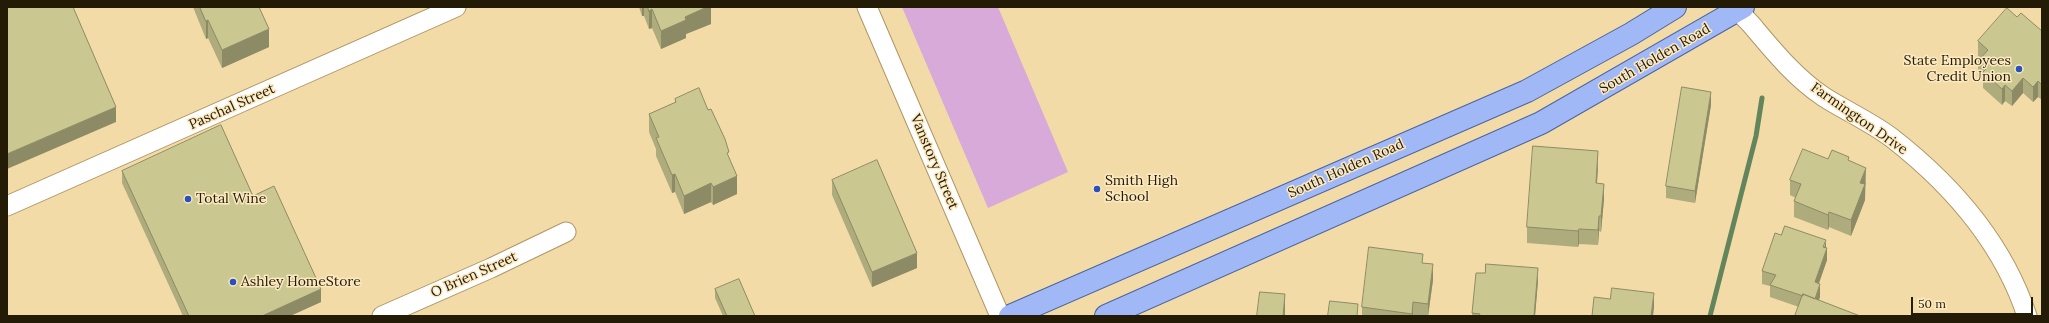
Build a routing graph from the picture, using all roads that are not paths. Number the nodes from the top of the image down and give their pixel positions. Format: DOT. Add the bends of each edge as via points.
graph roads {
  1 [pos="456,7"];
  2 [pos="867,7"];
  3 [pos="1675,7"];
  4 [pos="1738,8"];
  5 [pos="7,206"];
  6 [pos="566,232"];
  7 [pos="382,316"];
  8 [pos="1000,316"];
  9 [pos="1010,316"];
  10 [pos="1106,316"];
  11 [pos="2026,316"];
  1 -- 5 [label="street, Paschal Street"];
  2 -- 8 [label="street, Vanstory Street"];
  3 -- 9 [label="main road, South Holden Road" via="1527,91"];
  4 -- 10 [label="main road, South Holden Road" via="1541,123"];
  4 -- 11 [label="street, Farmington Drive" via="1773,52 1793,71 1822,95 1891,137 1942,182 1989,237 2006,268"];
  6 -- 7 [label="street, O Brien Street"];
}
